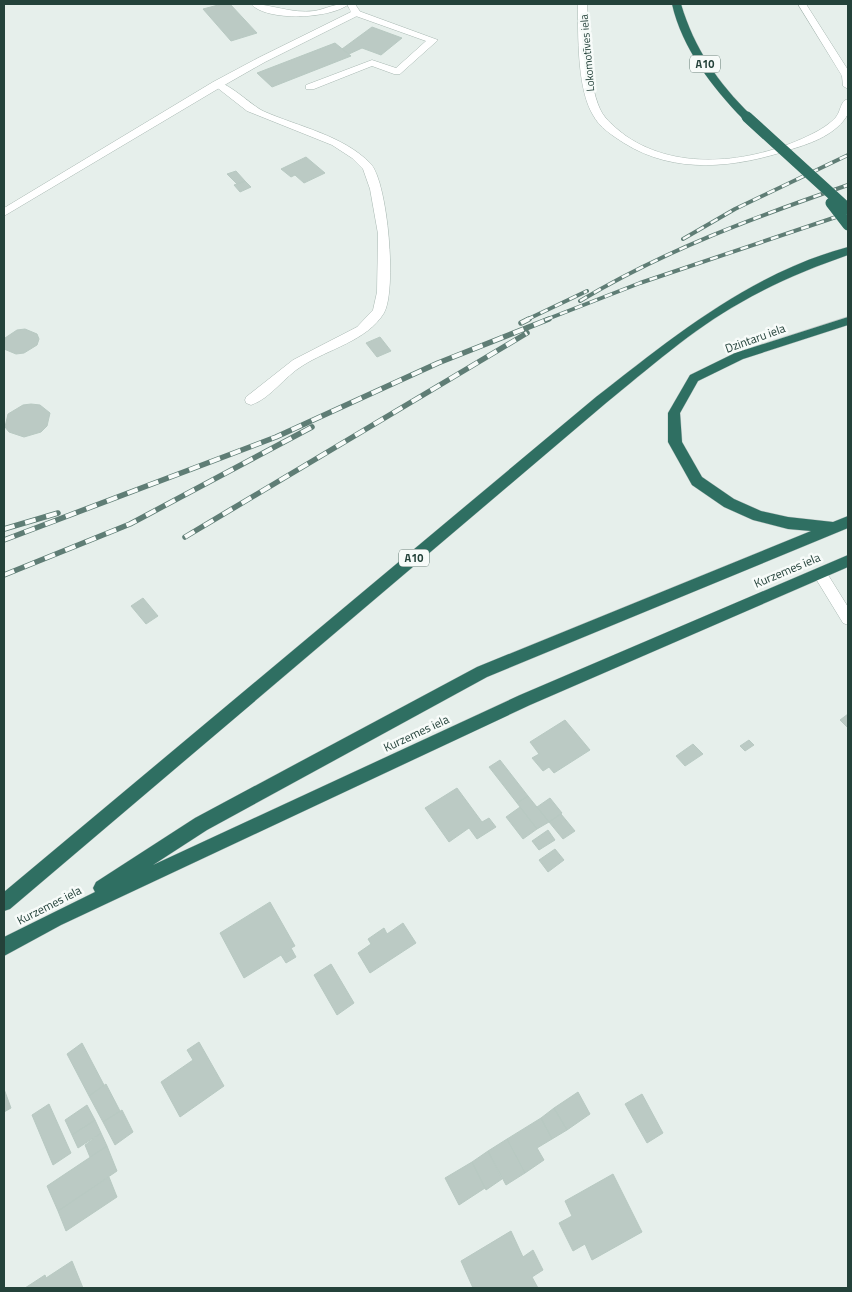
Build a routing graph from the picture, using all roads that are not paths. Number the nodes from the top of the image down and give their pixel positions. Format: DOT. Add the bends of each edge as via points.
graph roads {
  1 [pos="255,4"];
  2 [pos="344,4"];
  3 [pos="351,4"];
  4 [pos="582,4"];
  5 [pos="676,4"];
  6 [pos="802,4"];
  7 [pos="356,13"];
  8 [pos="219,84"];
  9 [pos="848,86"];
  10 [pos="310,87"];
  11 [pos="848,102"];
  12 [pos="808,175"];
  13 [pos="848,209"];
  14 [pos="4,213"];
  15 [pos="848,225"];
  16 [pos="848,250"];
  17 [pos="848,321"];
  18 [pos="251,400"];
  19 [pos="842,525"];
  20 [pos="848,561"];
  21 [pos="820,574"];
  22 [pos="848,619"];
  23 [pos="4,903"];
  24 [pos="55,919"];
  25 [pos="4,946"];
  1 -- 2 [label="street" via="271,11 314,14"];
  3 -- 7 [label="street"];
  4 -- 11 [label="street, Lokomotīves iela" via="590,93 596,114 626,142 658,156 706,163 747,158 791,146 822,134 840,119"];
  5 -- 12 [label="highway, A10, bridge" via="695,49 726,94"];
  6 -- 9 [label="street" via="847,76"];
  7 -- 8 [label="street" via="331,30 250,66"];
  7 -- 10 [label="street" via="433,40 397,72 372,63"];
  8 -- 14 [label="street"];
  8 -- 18 [label="street" via="250,109 336,143 356,156 368,168 384,234 384,292 379,311 361,330 297,363"];
  12 -- 13 [label="highway, A10, bridge"];
  12 -- 15 [label="highway, A10, bridge"];
  16 -- 23 [label="highway, A10" via="810,264 735,300 673,343 601,400"];
  17 -- 19 [label="highway, Dzintaru iela" via="738,356 694,378 674,413 675,442 697,481 729,503 758,516 788,524"];
  19 -- 24 [label="highway" via="482,672 201,824"];
  20 -- 21 [label="highway, Kurzemes iela"];
  21 -- 22 [label="street"];
  21 -- 24 [label="highway, Kurzemes iela" via="525,700"];
  24 -- 25 [label="highway, Kurzemes iela"];
}
